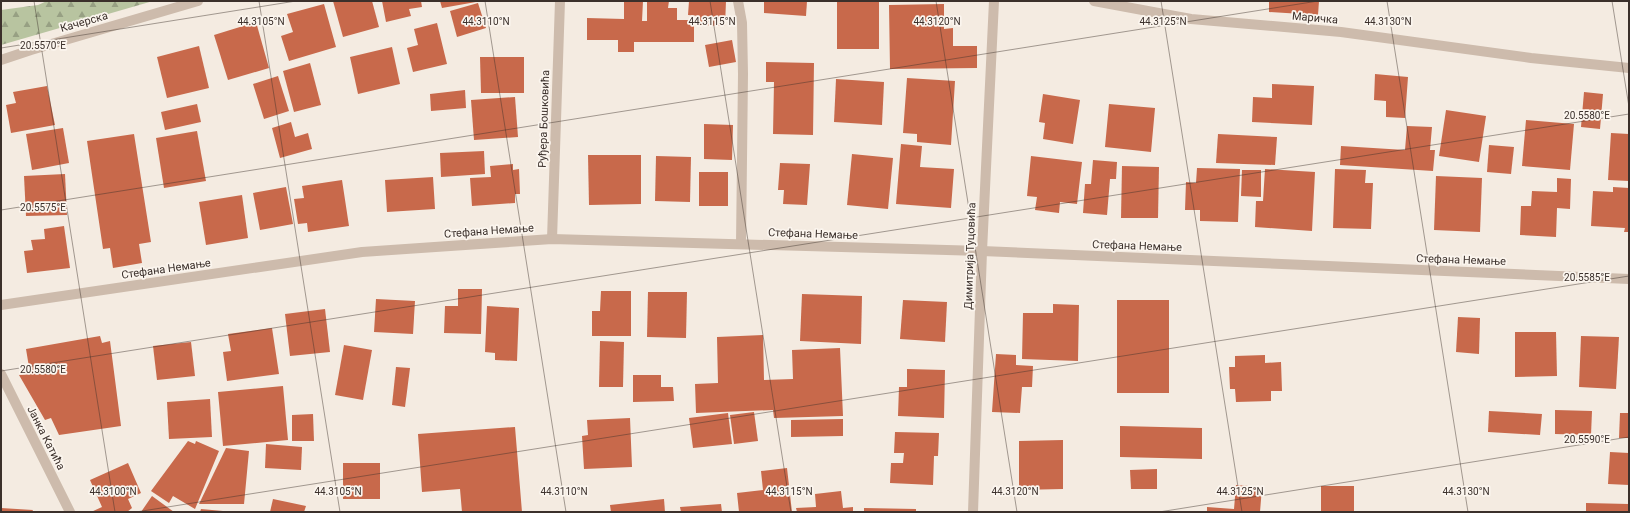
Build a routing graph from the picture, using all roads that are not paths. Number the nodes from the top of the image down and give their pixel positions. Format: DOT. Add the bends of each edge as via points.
graph roads {
  1 [pos="198,1"];
  2 [pos="560,1"];
  3 [pos="738,1"];
  4 [pos="994,1"];
  5 [pos="1094,1"];
  6 [pos="1,60"];
  7 [pos="1629,68"];
  8 [pos="552,239"];
  9 [pos="741,244"];
  10 [pos="982,251"];
  11 [pos="1629,279"];
  12 [pos="1,305"];
  13 [pos="1,374"];
  14 [pos="70,512"];
  15 [pos="974,512"];
  1 -- 6 [label="street, Качерска"];
  2 -- 8 [label="street, Руђера Бошковића"];
  3 -- 9 [label="street" via="742,23 743,74"];
  4 -- 10 [label="street, Димитрија Туцовића"];
  5 -- 7 [label="street, Маричка" via="1191,19 1341,32 1531,58"];
  8 -- 9 [label="street, Стефана Немање"];
  8 -- 12 [label="street, Стефана Немање" via="362,252"];
  9 -- 10 [label="street, Стефана Немање"];
  10 -- 11 [label="street, Стефана Немање"];
  10 -- 15 [label="street, Димитрија Туцовића"];
  13 -- 14 [label="street, Јанка Катића"];
}
